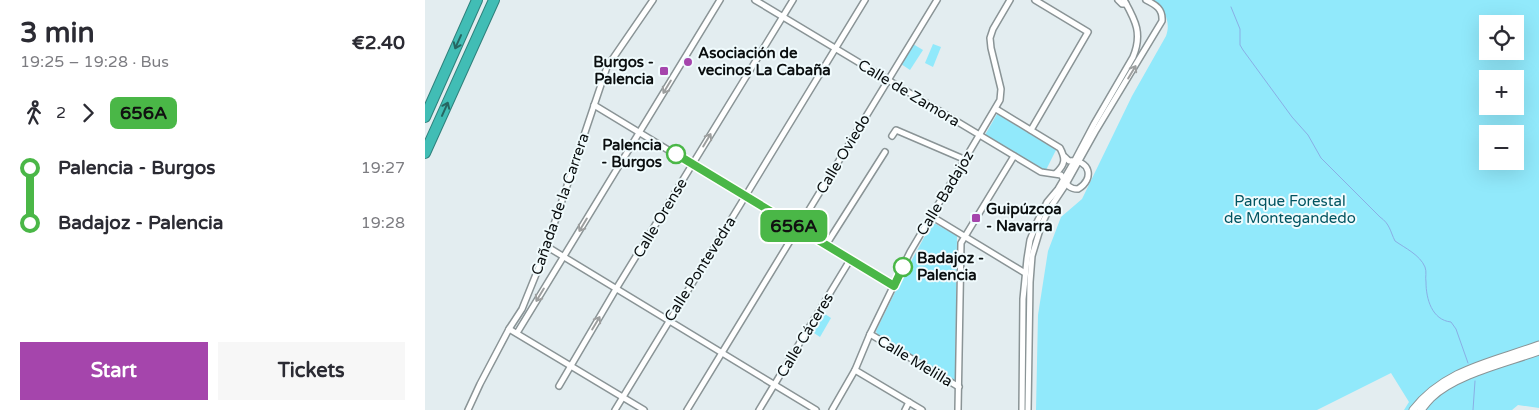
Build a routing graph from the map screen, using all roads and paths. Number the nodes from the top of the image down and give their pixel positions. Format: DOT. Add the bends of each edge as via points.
graph roads {
  1 [pos="477,0"];
  2 [pos="494,0"];
  3 [pos="653,0"];
  4 [pos="720,0"];
  5 [pos="755,0"];
  6 [pos="793,0"];
  7 [pos="865,0"];
  8 [pos="937,0"];
  9 [pos="1010,0"];
  10 [pos="1035,0"];
  11 [pos="1118,0"];
  12 [pos="1146,0"];
  13 [pos="1126,1"];
  14 [pos="783,17"];
  15 [pos="1138,41"];
  16 [pos="1147,47"];
  17 [pos="835,49"];
  18 [pos="887,80"];
  19 [pos="594,105"];
  20 [pos="996,109"];
  21 [pos="425,117"];
  22 [pos="1031,130"];
  23 [pos="640,132"];
  24 [pos="892,136"];
  25 [pos="979,136"];
  26 [pos="885,152"];
  27 [pos="425,153"];
  28 [pos="1014,156"];
  29 [pos="1065,157"];
  30 [pos="966,160"];
  31 [pos="1077,161"];
  32 [pos="692,164"];
  33 [pos="1056,173"];
  34 [pos="1065,182"];
  35 [pos="745,197"];
  36 [pos="931,216"];
  37 [pos="798,228"];
  38 [pos="965,237"];
  39 [pos="826,245"];
  40 [pos="546,246"];
  41 [pos="564,256"];
  42 [pos="850,260"];
  43 [pos="1025,273"];
  44 [pos="894,286"];
  45 [pos="616,289"];
  46 [pos="525,320"];
  47 [pos="668,320"];
  48 [pos="514,322"];
  49 [pos="509,328"];
  50 [pos="517,333"];
  51 [pos="870,334"];
  52 [pos="1539,345"];
  53 [pos="1539,351"];
  54 [pos="722,353"];
  55 [pos="570,365"];
  56 [pos="855,370"];
  57 [pos="775,385"];
  58 [pos="559,386"];
  59 [pos="959,388"];
  60 [pos="623,397"];
  61 [pos="909,402"];
  62 [pos="468,410"];
  63 [pos="615,410"];
  64 [pos="644,410"];
  65 [pos="687,410"];
  66 [pos="759,410"];
  67 [pos="816,410"];
  68 [pos="832,410"];
  69 [pos="905,410"];
  70 [pos="922,410"];
  71 [pos="958,410"];
  72 [pos="1022,410"];
  73 [pos="1027,410"];
  74 [pos="1413,410"];
  75 [pos="1421,410"];
  1 -- 21 [label="highway, one-way"];
  27 -- 2 [label="highway, one-way"];
  3 -- 19 [label="street, Cañada de la Carrera" via="607,67"];
  4 -- 23 [label="street, one-way"];
  5 -- 14 [label="street, Calle de Zamora"];
  6 -- 14 [label="street, Calle Orense"];
  7 -- 17 [label="street, Calle Pontevedra"];
  8 -- 18 [label="street, Calle Oviedo"];
  9 -- 20 [label="street, Calle Badajoz" via="990,38 1001,89"];
  10 -- 22 [label="street" via="1088,32"];
  11 -- 13 [label="street" via="1122,4"];
  12 -- 16 [label="street" via="1159,8 1162,16"];
  13 -- 15 [label="street" via="1136,22"];
  14 -- 17 [label="street, Calle de Zamora"];
  32 -- 14 [label="street, Calle Orense, one-way"];
  15 -- 16 [label="street"];
  15 -- 31 [label="street" via="1133,57 1094,124"];
  31 -- 16 [label="street, one-way"];
  17 -- 18 [label="street, Calle de Zamora"];
  17 -- 35 [label="street, Calle Pontevedra"];
  18 -- 25 [label="street, Calle de Zamora"];
  18 -- 37 [label="street, Calle Oviedo"];
  19 -- 23 [label="street"];
  19 -- 40 [label="street, Cañada de la Carrera"];
  20 -- 22 [label="street"];
  20 -- 25 [label="street, Calle Badajoz"];
  22 -- 29 [label="street" via="1058,146"];
  23 -- 32 [label="street"];
  23 -- 41 [label="street, one-way"];
  24 -- 30 [label="street" via="897,130"];
  25 -- 28 [label="street, Calle de Zamora"];
  25 -- 30 [label="street, Calle Badajoz"];
  26 -- 39 [label="street"];
  28 -- 33 [label="street, Calle de Zamora" via="1041,172"];
  28 -- 38 [label="street"];
  29 -- 31 [label="street" via="1069,161"];
  29 -- 33 [label="street"];
  30 -- 36 [label="street, Calle Badajoz"];
  31 -- 34 [label="street"];
  31 -- 34 [label="street" via="1089,172 1086,182 1078,189 1071,189"];
  32 -- 35 [label="street"];
  32 -- 45 [label="street, Calle Orense"];
  33 -- 34 [label="street, Calle de Zamora"];
  34 -- 43 [label="street" via="1047,202 1037,220"];
  34 -- 73 [label="street" via="1041,226 1033,256"];
  35 -- 37 [label="street"];
  35 -- 47 [label="street, Calle Pontevedra"];
  36 -- 38 [label="street"];
  36 -- 44 [label="street, Calle Badajoz"];
  37 -- 39 [label="street"];
  37 -- 54 [label="street, Calle Oviedo"];
  38 -- 43 [label="street"];
  38 -- 59 [label="street" via="961,243"];
  39 -- 42 [label="street"];
  40 -- 41 [label="street"];
  40 -- 48 [label="street, Cañada de la Carrera"];
  41 -- 45 [label="street"];
  41 -- 46 [label="street, one-way"];
  42 -- 44 [label="street"];
  42 -- 57 [label="street, Calle Cáceres"];
  43 -- 72 [label="street"];
  44 -- 51 [label="street, Calle Badajoz"];
  45 -- 47 [label="street"];
  55 -- 45 [label="street, Calle Orense, one-way"];
  46 -- 48 [label="street"];
  46 -- 50 [label="street"];
  47 -- 54 [label="street"];
  47 -- 60 [label="street, Calle Pontevedra"];
  48 -- 49 [label="street, Cañada de la Carrera"];
  49 -- 50 [label="street"];
  49 -- 62 [label="street, Cañada de la Carrera"];
  50 -- 55 [label="street"];
  51 -- 56 [label="street, Calle Badajoz"];
  51 -- 59 [label="street, Calle Melilla"];
  52 -- 74 [label="street" via="1453,376 1438,385"];
  53 -- 75 [label="street" via="1455,381 1431,397"];
  54 -- 57 [label="street"];
  54 -- 65 [label="street, Calle Oviedo"];
  55 -- 58 [label="street, Calle Orense"];
  55 -- 60 [label="street"];
  56 -- 61 [label="street"];
  56 -- 68 [label="street, Calle Badajoz"];
  57 -- 66 [label="street, Calle Cáceres"];
  57 -- 67 [label="street"];
  59 -- 71 [label="street"];
  60 -- 63 [label="street, Calle Pontevedra"];
  60 -- 64 [label="street"];
  61 -- 69 [label="street"];
  61 -- 70 [label="street"];
}
